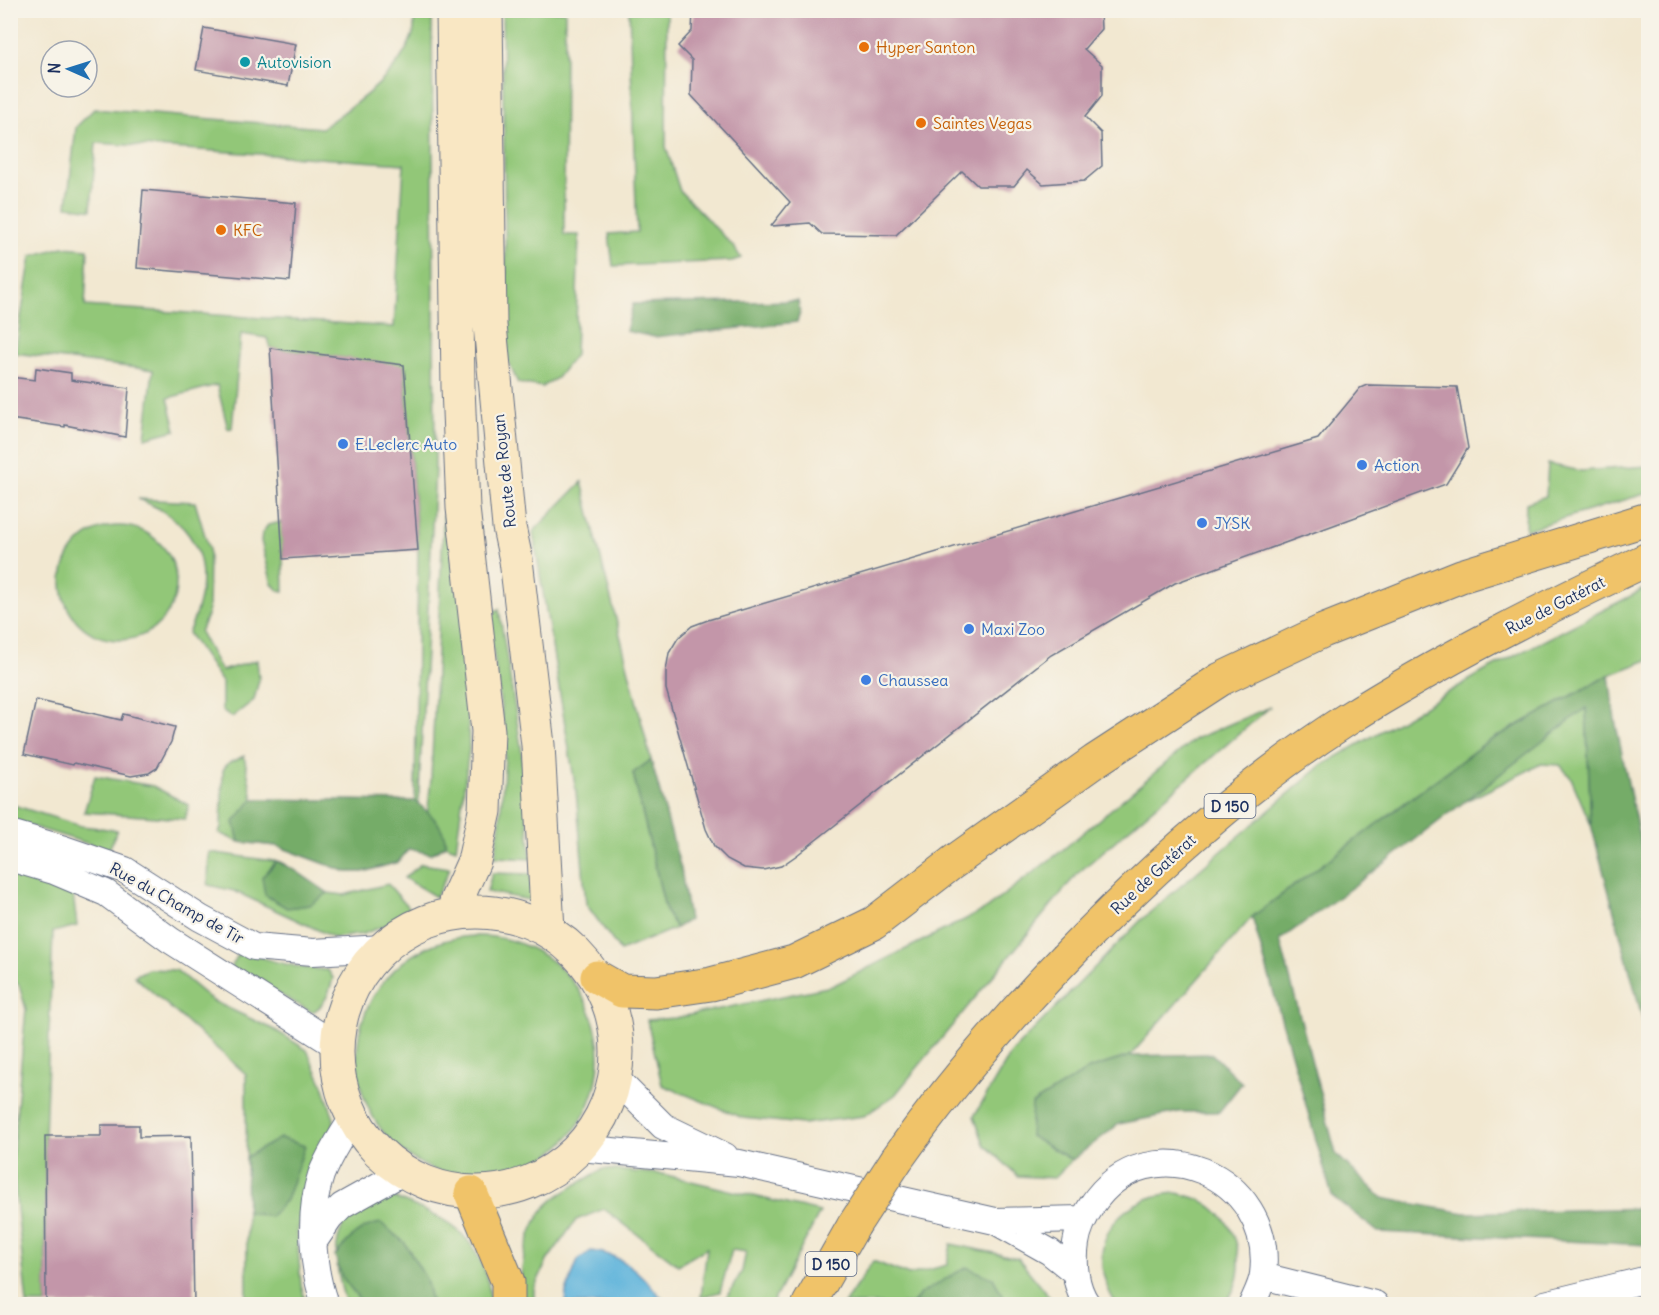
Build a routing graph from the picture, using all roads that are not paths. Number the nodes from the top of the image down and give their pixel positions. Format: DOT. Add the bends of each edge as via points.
graph roads {
  1 [pos="453,10"];
  2 [pos="486,10"];
  3 [pos="456,189"];
  4 [pos="500,440"];
  5 [pos="1648,519"];
  6 [pos="1648,559"];
  7 [pos="10,833"];
  8 [pos="10,858"];
  9 [pos="453,913"];
  10 [pos="548,930"];
  11 [pos="383,948"];
  12 [pos="597,977"];
  13 [pos="338,1046"];
  14 [pos="615,1079"];
  15 [pos="353,1118"];
  16 [pos="580,1148"];
  17 [pos="739,1163"];
  18 [pos="403,1172"];
  19 [pos="471,1193"];
  20 [pos="1082,1219"];
  21 [pos="995,1221"];
  22 [pos="315,1240"];
  23 [pos="1075,1272"];
  24 [pos="1263,1276"];
  25 [pos="1648,1279"];
  26 [pos="1366,1304"];
  27 [pos="325,1305"];
  28 [pos="508,1305"];
  29 [pos="809,1305"];
  30 [pos="1086,1305"];
  31 [pos="1252,1305"];
  32 [pos="1545,1305"];
  1 -- 3 [label="main road"];
  2 -- 4 [label="main road, Route de Royan" via="490,325"];
  3 -- 4 [label="main road" via="474,219 478,431"];
  3 -- 9 [label="main road" via="463,508 488,731 485,811 474,861"];
  4 -- 10 [label="main road, Route de Royan" via="538,745"];
  5 -- 12 [label="main road" via="1461,576 1323,631 1221,679 1086,768 874,923 794,962 711,984 656,992 622,991"];
  6 -- 29 [label="main road, Rue de Gatérat / D 150, bridge" via="1547,607 1345,721 1186,842 1045,979 931,1111 854,1225"];
  7 -- 11 [label="street, Rue du Champ de Tir" via="125,870 254,947 313,952"];
  8 -- 13 [label="street, Rue du Champ de Tir" via="97,888 170,940"];
  9 -- 10 [label="main road" via="502,913"];
  9 -- 11 [label="main road" via="407,931"];
  10 -- 12 [label="main road" via="575,951"];
  11 -- 13 [label="main road" via="359,976 344,1010"];
  12 -- 14 [label="main road" via="616,1032"];
  13 -- 15 [label="main road" via="340,1083"];
  14 -- 16 [label="main road"];
  14 -- 17 [label="street" via="663,1126"];
  15 -- 18 [label="main road" via="375,1148"];
  15 -- 22 [label="street" via="322,1174 316,1194"];
  16 -- 17 [label="street"];
  16 -- 19 [label="main road" via="531,1183 502,1191"];
  17 -- 21 [label="street"];
  18 -- 19 [label="main road" via="436,1187"];
  18 -- 22 [label="street" via="342,1206"];
  19 -- 28 [label="main road" via="508,1282"];
  20 -- 21 [label="street"];
  20 -- 23 [label="street" via="1074,1254"];
  20 -- 24 [label="street" via="1100,1194 1124,1175 1153,1165 1183,1164 1212,1173 1236,1191 1254,1216 1263,1246"];
  21 -- 23 [label="street" via="1050,1252"];
  22 -- 27 [label="street" via="314,1265"];
  23 -- 30 [label="street"];
  24 -- 26 [label="street"];
  24 -- 31 [label="street"];
  25 -- 32 [label="street"];
}
